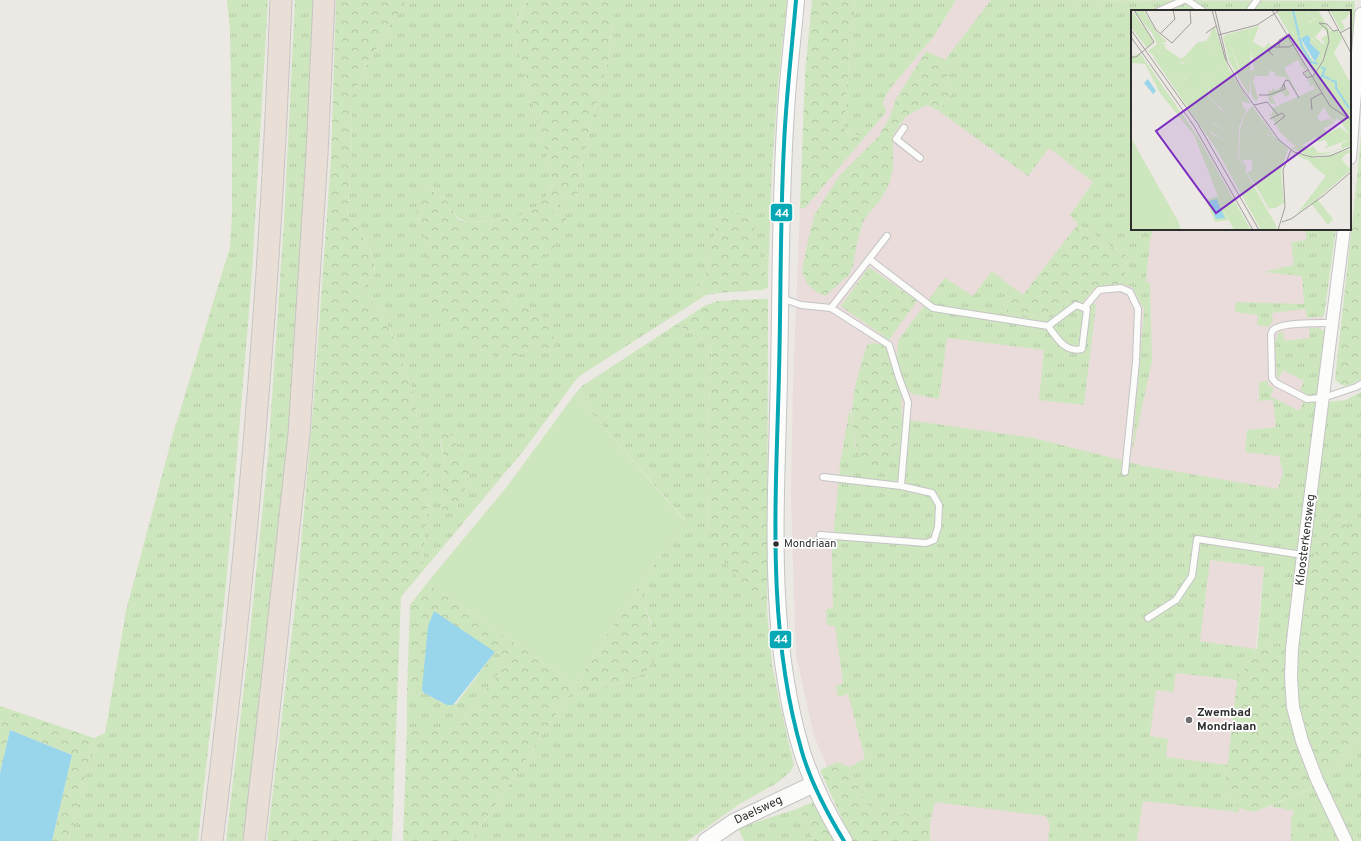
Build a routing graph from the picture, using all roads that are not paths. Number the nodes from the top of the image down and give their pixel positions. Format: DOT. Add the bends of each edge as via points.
graph roads {
  1 [pos="282,0"];
  2 [pos="324,0"];
  3 [pos="796,0"];
  4 [pos="1184,0"];
  5 [pos="1187,0"];
  6 [pos="1257,0"];
  7 [pos="1160,10"];
  8 [pos="1202,10"];
  9 [pos="1250,10"];
  10 [pos="1361,14"];
  11 [pos="1353,89"];
  12 [pos="904,128"];
  13 [pos="1351,135"];
  14 [pos="920,158"];
  15 [pos="1344,230"];
  16 [pos="887,236"];
  17 [pos="869,259"];
  18 [pos="781,298"];
  19 [pos="831,308"];
  20 [pos="1084,308"];
  21 [pos="1332,323"];
  22 [pos="1048,326"];
  23 [pos="1361,384"];
  24 [pos="1323,398"];
  25 [pos="1125,472"];
  26 [pos="823,476"];
  27 [pos="900,486"];
  28 [pos="820,535"];
  29 [pos="1303,555"];
  30 [pos="1148,618"];
  31 [pos="814,784"];
  32 [pos="212,841"];
  33 [pos="254,841"];
  34 [pos="706,841"];
  35 [pos="844,841"];
  36 [pos="1346,841"];
  1 -- 32 [label="highway" via="257,421"];
  2 -- 33 [label="highway" via="299,434"];
  3 -- 18 [label="street" via="786,112"];
  4 -- 7 [label="lane"];
  5 -- 8 [label="lane"];
  6 -- 9 [label="lane"];
  10 -- 11 [label="street"];
  11 -- 13 [label="street"];
  12 -- 14 [label="lane" via="896,139"];
  15 -- 21 [label="street, Kloosterkensweg"];
  16 -- 17 [label="lane"];
  17 -- 19 [label="lane"];
  17 -- 22 [label="lane" via="933,308"];
  18 -- 19 [label="lane" via="801,305"];
  18 -- 31 [label="street" via="776,548 779,623 782,661 792,713"];
  19 -- 27 [label="lane" via="889,345 908,402"];
  20 -- 22 [label="lane" via="1076,305"];
  20 -- 22 [label="lane" via="1087,309 1082,349 1074,351 1063,346"];
  20 -- 25 [label="lane" via="1099,290 1121,288 1130,292 1138,309 1136,362"];
  21 -- 24 [label="street, Kloosterkensweg"];
  21 -- 24 [label="lane" via="1278,327 1271,334 1271,376 1274,382 1307,399"];
  23 -- 24 [label="lane"];
  24 -- 29 [label="street, Kloosterkensweg"];
  26 -- 27 [label="lane"];
  27 -- 28 [label="lane" via="932,493 939,505 938,527 934,540 926,543"];
  29 -- 30 [label="lane" via="1197,539 1192,576 1176,600"];
  29 -- 36 [label="street, Kloosterkensweg" via="1292,649 1293,707 1302,741 1317,780"];
  31 -- 34 [label="street, Daelsweg" via="734,822"];
  31 -- 35 [label="street"];
}
